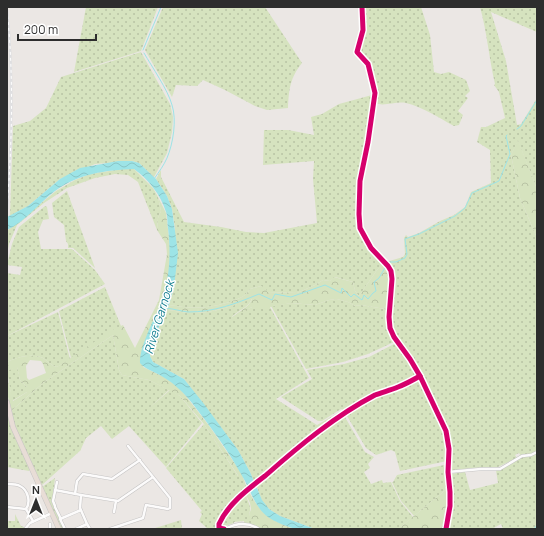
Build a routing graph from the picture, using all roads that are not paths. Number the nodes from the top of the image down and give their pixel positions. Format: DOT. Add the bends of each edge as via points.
graph roads {
  1 [pos="362,7"];
  2 [pos="7,402"];
  3 [pos="128,446"];
  4 [pos="537,452"];
  5 [pos="140,460"];
  6 [pos="448,472"];
  7 [pos="153,477"];
  8 [pos="57,482"];
  9 [pos="7,484"];
  10 [pos="55,490"];
  11 [pos="75,494"];
  12 [pos="81,495"];
  13 [pos="116,501"];
  14 [pos="7,507"];
  15 [pos="26,509"];
  16 [pos="81,510"];
  17 [pos="114,512"];
  18 [pos="52,513"];
  19 [pos="60,519"];
  20 [pos="33,522"];
  21 [pos="50,524"];
  22 [pos="87,524"];
  23 [pos="25,529"];
  24 [pos="50,529"];
  25 [pos="59,529"];
  26 [pos="65,529"];
  27 [pos="76,529"];
  28 [pos="90,529"];
  29 [pos="110,529"];
  30 [pos="225,529"];
  31 [pos="259,529"];
  32 [pos="446,529"];
  1 -- 6 [label="street" via="363,30 358,52 368,64 375,95 360,181 360,228 371,248 387,265 392,275 389,325 394,337 419,374 446,431 449,449"];
  2 -- 18 [label="highway" via="13,427"];
  3 -- 5 [label="street"];
  4 -- 6 [label="street" via="522,456 500,469 481,468"];
  5 -- 7 [label="street"];
  5 -- 11 [label="street" via="112,479 83,474 77,480"];
  6 -- 32 [label="street" via="450,506"];
  7 -- 13 [label="street"];
  7 -- 29 [label="street" via="170,498 169,509 146,505 143,518"];
  8 -- 10 [label="street"];
  9 -- 15 [label="street" via="23,488 29,501"];
  10 -- 11 [label="street"];
  10 -- 19 [label="street" via="53,501"];
  11 -- 12 [label="street"];
  12 -- 13 [label="street"];
  12 -- 16 [label="street"];
  13 -- 17 [label="street"];
  14 -- 15 [label="street"];
  15 -- 20 [label="street"];
  16 -- 19 [label="street"];
  16 -- 22 [label="street"];
  18 -- 20 [label="street"];
  18 -- 25 [label="highway"];
  19 -- 26 [label="street"];
  20 -- 23 [label="street"];
  21 -- 24 [label="street"];
  22 -- 27 [label="street"];
  22 -- 28 [label="street"];
  30 -- 31 [label="street" via="244,524"];
}
